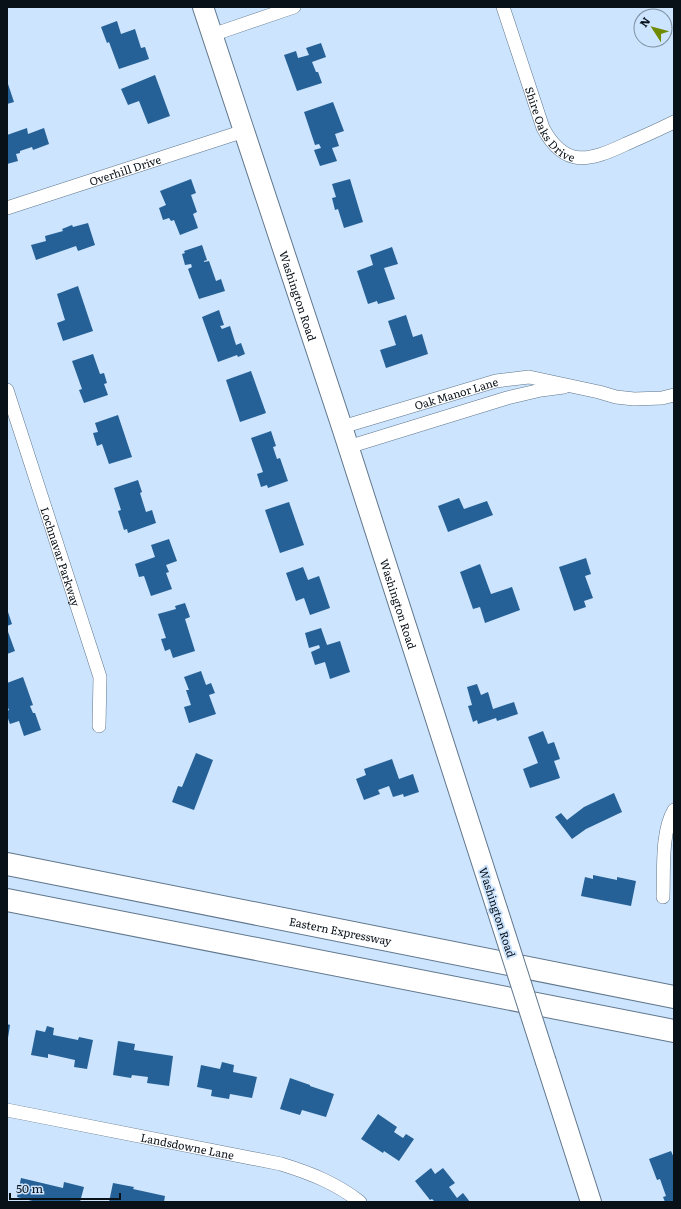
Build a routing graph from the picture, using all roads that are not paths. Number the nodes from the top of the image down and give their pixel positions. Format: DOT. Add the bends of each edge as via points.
graph roads {
  1 [pos="203,7"];
  2 [pos="294,7"];
  3 [pos="503,7"];
  4 [pos="212,34"];
  5 [pos="674,122"];
  6 [pos="244,131"];
  7 [pos="7,208"];
  8 [pos="573,386"];
  9 [pos="7,390"];
  10 [pos="674,395"];
  11 [pos="342,427"];
  12 [pos="348,447"];
  13 [pos="99,726"];
  14 [pos="674,810"];
  15 [pos="7,864"];
  16 [pos="663,897"];
  17 [pos="7,900"];
  18 [pos="674,997"];
  19 [pos="674,1031"];
  20 [pos="7,1110"];
  21 [pos="360,1202"];
  22 [pos="591,1202"];
  1 -- 4 [label="main road, Washington Road"];
  2 -- 4 [label="street"];
  3 -- 5 [label="street, Shire Oaks Drive" via="543,128 559,150 581,159 593,158"];
  4 -- 6 [label="main road, Washington Road"];
  6 -- 7 [label="street, Overhill Drive"];
  6 -- 11 [label="main road, Washington Road"];
  8 -- 10 [label="street, Oak Manor Lane" via="634,399"];
  8 -- 11 [label="street, Oak Manor Lane" via="529,377 496,381"];
  8 -- 12 [label="street, Oak Manor Lane" via="507,398"];
  9 -- 13 [label="street, Lochnavar Parkway" via="100,677"];
  11 -- 12 [label="main road, Washington Road"];
  12 -- 22 [label="main road, Washington Road, bridge"];
  14 -- 16 [label="street" via="669,818 666,834"];
  15 -- 18 [label="highway, Eastern Expressway"];
  17 -- 19 [label="highway"];
  20 -- 21 [label="street, Landsdowne Lane" via="281,1164 334,1184"];
}
